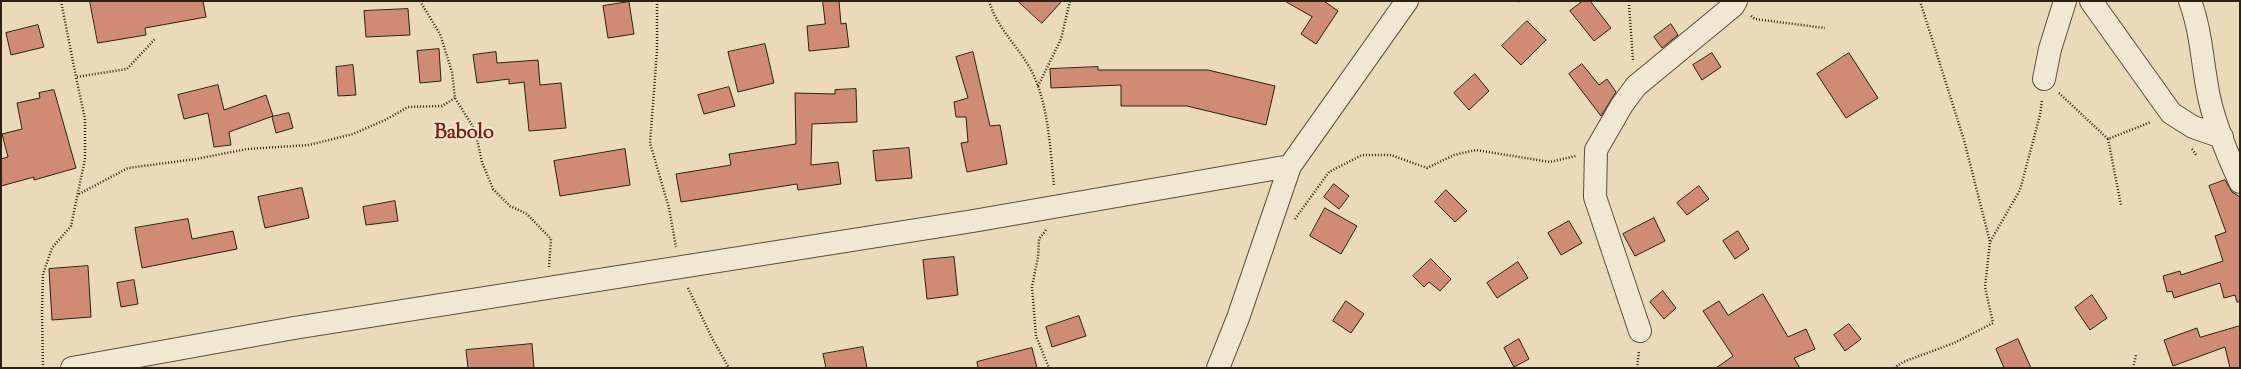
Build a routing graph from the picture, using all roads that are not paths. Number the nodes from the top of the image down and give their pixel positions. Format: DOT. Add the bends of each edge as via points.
graph roads {
  1 [pos="1408,1"];
  2 [pos="2065,1"];
  3 [pos="2091,1"];
  4 [pos="2190,1"];
  5 [pos="1735,4"];
  6 [pos="2044,79"];
  7 [pos="2222,137"];
  8 [pos="1290,166"];
  9 [pos="2240,182"];
  10 [pos="1640,331"];
  11 [pos="120,364"];
  12 [pos="72,368"];
  13 [pos="1218,368"];
  1 -- 8 [label="street"];
  2 -- 6 [label="street" via="2050,49"];
  3 -- 7 [label="street" via="2171,113 2193,128"];
  4 -- 7 [label="street" via="2200,39 2208,93"];
  5 -- 10 [label="street" via="1636,86 1596,150 1595,198"];
  7 -- 9 [label="street"];
  8 -- 11 [label="street" via="1057,206 294,328"];
  8 -- 13 [label="street" via="1246,296"];
  11 -- 12 [label="street"];
}
